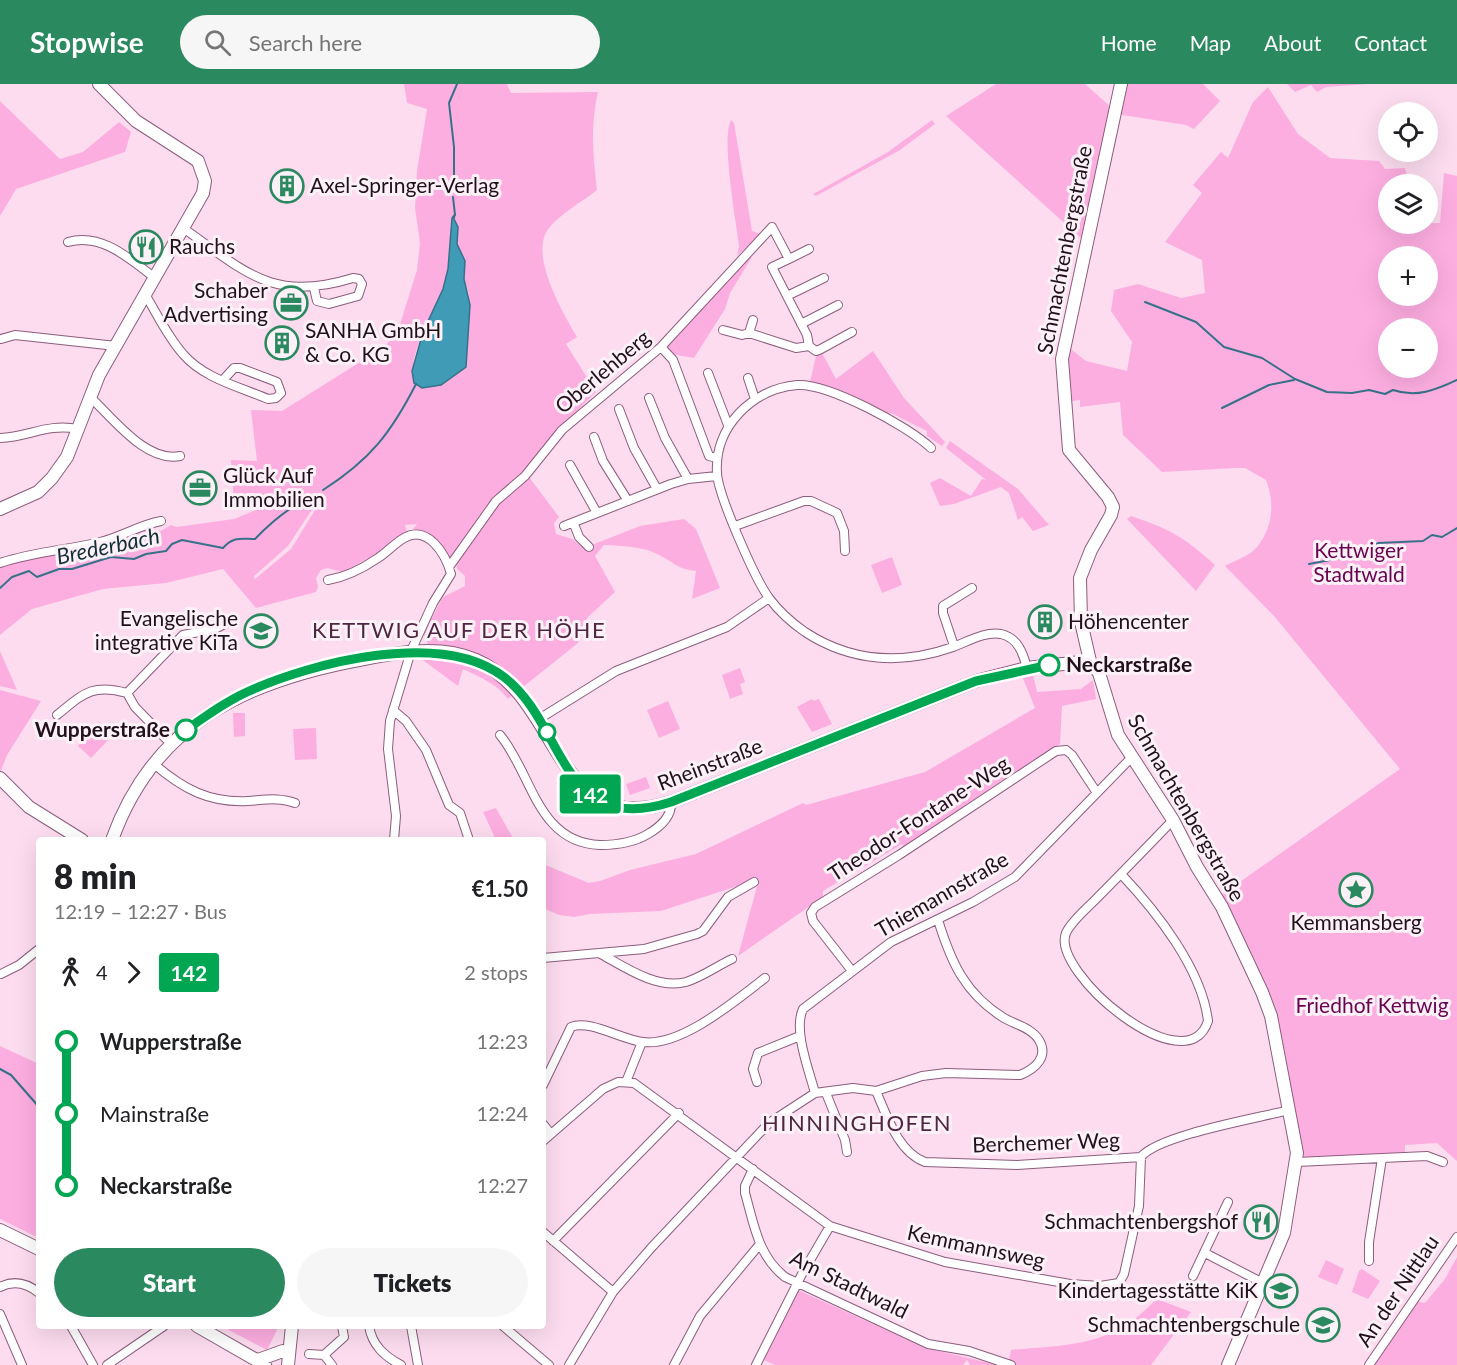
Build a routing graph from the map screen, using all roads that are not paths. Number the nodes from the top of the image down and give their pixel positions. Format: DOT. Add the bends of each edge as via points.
graph roads {
  1 [pos="99,84"];
  2 [pos="1121,84"];
  3 [pos="183,228"];
  4 [pos="68,242"];
  5 [pos="809,249"];
  6 [pos="789,259"];
  7 [pos="155,278"];
  8 [pos="824,278"];
  9 [pos="314,288"];
  10 [pos="145,294"];
  11 [pos="787,296"];
  12 [pos="838,305"];
  13 [pos="753,320"];
  14 [pos="801,324"];
  15 [pos="723,330"];
  16 [pos="852,332"];
  17 [pos="749,333"];
  18 [pos="1,339"];
  19 [pos="116,346"];
  20 [pos="809,346"];
  21 [pos="661,347"];
  22 [pos="708,373"];
  23 [pos="748,378"];
  24 [pos="223,380"];
  25 [pos="90,397"];
  26 [pos="649,398"];
  27 [pos="755,399"];
  28 [pos="619,409"];
  29 [pos="728,425"];
  30 [pos="78,429"];
  31 [pos="594,437"];
  32 [pos="0,438"];
  33 [pos="931,447"];
  34 [pos="180,456"];
  35 [pos="717,458"];
  36 [pos="570,465"];
  37 [pos="717,476"];
  38 [pos="688,479"];
  39 [pos="657,489"];
  40 [pos="628,501"];
  41 [pos="0,509"];
  42 [pos="597,513"];
  43 [pos="161,521"];
  44 [pos="574,524"];
  45 [pos="564,526"];
  46 [pos="735,526"];
  47 [pos="589,547"];
  48 [pos="845,551"];
  49 [pos="0,563"];
  50 [pos="449,567"];
  51 [pos="328,580"];
  52 [pos="972,588"];
  53 [pos="769,598"];
  54 [pos="230,621"];
  55 [pos="954,646"];
  56 [pos="411,651"];
  57 [pos="1090,661"];
  58 [pos="1027,668"];
  59 [pos="127,693"];
  60 [pos="393,710"];
  61 [pos="57,715"];
  62 [pos="539,719"];
  63 [pos="500,735"];
  64 [pos="170,743"];
  65 [pos="1131,758"];
  66 [pos="154,764"];
  67 [pos="0,778"];
  68 [pos="1097,793"];
  69 [pos="671,802"];
  70 [pos="295,803"];
  71 [pos="1173,820"];
  72 [pos="77,837"];
  73 [pos="113,837"];
  74 [pos="394,837"];
  75 [pos="468,837"];
  76 [pos="1121,874"];
  77 [pos="754,882"];
  78 [pos="938,920"];
  79 [pos="36,951"];
  80 [pos="598,953"];
  81 [pos="546,958"];
  82 [pos="732,959"];
  83 [pos="852,971"];
  84 [pos="1,974"];
  85 [pos="765,978"];
  86 [pos="800,1036"];
  87 [pos="642,1042"];
  88 [pos="546,1077"];
  89 [pos="626,1082"];
  90 [pos="757,1082"];
  91 [pos="876,1091"];
  92 [pos="815,1093"];
  93 [pos="826,1093"];
  94 [pos="1289,1110"];
  95 [pos="678,1113"];
  96 [pos="546,1128"];
  97 [pos="551,1134"];
  98 [pos="546,1138"];
  99 [pos="847,1152"];
  100 [pos="738,1157"];
  101 [pos="1141,1157"];
  102 [pos="1382,1158"];
  103 [pos="1297,1162"];
  104 [pos="1443,1162"];
  105 [pos="753,1169"];
  106 [pos="1228,1203"];
  107 [pos="830,1226"];
  108 [pos="0,1230"];
  109 [pos="546,1234"];
  110 [pos="1457,1237"];
  111 [pos="554,1241"];
  112 [pos="760,1244"];
  113 [pos="36,1248"];
  114 [pos="1205,1253"];
  115 [pos="1369,1261"];
  116 [pos="1193,1276"];
  117 [pos="1263,1282"];
  118 [pos="797,1284"];
  119 [pos="0,1287"];
  120 [pos="36,1291"];
  121 [pos="613,1292"];
  122 [pos="0,1314"];
  123 [pos="73,1329"];
  124 [pos="160,1329"];
  125 [pos="202,1329"];
  126 [pos="291,1329"];
  127 [pos="343,1329"];
  128 [pos="369,1329"];
  129 [pos="412,1329"];
  130 [pos="507,1329"];
  131 [pos="286,1346"];
  132 [pos="309,1354"];
  133 [pos="324,1355"];
  134 [pos="262,1362"];
  135 [pos="22,1365"];
  136 [pos="93,1365"];
  137 [pos="107,1365"];
  138 [pos="280,1365"];
  139 [pos="288,1365"];
  140 [pos="332,1365"];
  141 [pos="401,1365"];
  142 [pos="418,1365"];
  143 [pos="549,1365"];
  144 [pos="569,1365"];
  145 [pos="674,1365"];
  146 [pos="756,1365"];
  147 [pos="1011,1365"];
  148 [pos="1228,1365"];
  149 [pos="1369,1365"];
  1 -- 3 [label="street" via="136,121 191,155 202,167 202,193"];
  2 -- 57 [label="street, Schmachtenbergstraße" via="1062,359 1069,450 1113,507 1080,578 1081,622"];
  3 -- 7 [label="street"];
  3 -- 9 [label="street" via="257,278 284,287"];
  4 -- 7 [label="street" via="78,239 108,246"];
  5 -- 6 [label="street"];
  6 -- 11 [label="street" via="772,267"];
  6 -- 21 [label="street, Oberlehberg" via="772,226"];
  7 -- 10 [label="street"];
  8 -- 11 [label="street"];
  9 -- 9 [label="street" via="317,301 329,304 358,296 362,284 353,278"];
  10 -- 19 [label="street"];
  10 -- 24 [label="street" via="183,355"];
  11 -- 14 [label="street"];
  12 -- 14 [label="street"];
  13 -- 17 [label="street"];
  14 -- 20 [label="street"];
  15 -- 17 [label="street"];
  16 -- 20 [label="street" via="816,351"];
  17 -- 20 [label="street" via="796,348"];
  18 -- 19 [label="street" via="15,335"];
  19 -- 25 [label="street"];
  21 -- 35 [label="street" via="673,360 709,456"];
  21 -- 50 [label="street, Oberlehberg" via="562,430 534,466 496,501"];
  22 -- 29 [label="street"];
  23 -- 27 [label="street"];
  24 -- 24 [label="street" via="268,399 281,393 277,382 240,368 234,368"];
  25 -- 30 [label="street"];
  25 -- 34 [label="street" via="139,443 160,455"];
  26 -- 38 [label="street"];
  27 -- 29 [label="street"];
  27 -- 33 [label="street" via="792,386 818,387 916,434"];
  28 -- 39 [label="street" via="634,448"];
  29 -- 35 [label="street"];
  30 -- 32 [label="street" via="48,427 14,438"];
  30 -- 41 [label="street" via="52,478 38,492"];
  31 -- 40 [label="street" via="603,461"];
  35 -- 37 [label="street"];
  36 -- 42 [label="street"];
  37 -- 38 [label="street"];
  37 -- 46 [label="street"];
  38 -- 39 [label="street"];
  39 -- 40 [label="street"];
  40 -- 42 [label="street"];
  42 -- 44 [label="street"];
  43 -- 49 [label="street" via="101,542"];
  44 -- 45 [label="street"];
  44 -- 47 [label="street"];
  46 -- 48 [label="street" via="811,501 837,513 844,531"];
  46 -- 53 [label="street"];
  50 -- 51 [label="street" via="434,542 414,535 403,538 351,574"];
  50 -- 56 [label="street" via="453,581 433,603"];
  52 -- 55 [label="street" via="943,606"];
  53 -- 55 [label="street" via="804,631 854,655 903,658"];
  53 -- 62 [label="street" via="727,627 602,678"];
  54 -- 59 [label="street" via="215,629 183,635"];
  55 -- 58 [label="street" via="988,634 1002,635 1020,648"];
  56 -- 60 [label="street"];
  56 -- 62 [label="street, Rheinstraße" via="476,660 505,677"];
  56 -- 64 [label="street, Rheinstraße" via="327,666 267,683 216,709"];
  57 -- 58 [label="street, Rheinstraße"];
  57 -- 65 [label="street, Schmachtenbergstraße" via="1099,673 1111,717"];
  58 -- 69 [label="street, Rheinstraße" via="976,681"];
  59 -- 61 [label="street" via="102,687 92,690"];
  59 -- 64 [label="street" via="135,707"];
  60 -- 74 [label="street" via="388,749 395,795"];
  60 -- 75 [label="street" via="416,732 449,805 460,813"];
  62 -- 69 [label="street, Rheinstraße" via="567,771 591,795 628,808"];
  63 -- 69 [label="street" via="543,814 579,841 610,845 638,839 669,816"];
  64 -- 66 [label="street, Rheinstraße"];
  65 -- 68 [label="street, Thiemannstraße"];
  65 -- 71 [label="street, Schmachtenbergstraße"];
  66 -- 70 [label="street" via="181,785 207,798 278,799"];
  66 -- 73 [label="street, Rheinstraße" via="126,807"];
  67 -- 72 [label="street" via="29,807"];
  68 -- 78 [label="street, Thiemannstraße" via="1015,877"];
  68 -- 83 [label="street, Theodor-Fontane-Weg" via="1072,755 1066,750 1056,751 815,907 811,913 813,921"];
  71 -- 76 [label="street"];
  71 -- 94 [label="street, Schmachtenbergstraße" via="1222,907 1262,992 1271,1016"];
  76 -- 76 [label="street" via="1166,928 1194,979 1208,1021 1200,1035 1176,1041 1148,1033 1104,999 1069,960 1066,934"];
  77 -- 80 [label="street" via="728,897 697,934 644,949"];
  78 -- 83 [label="street, Thiemannstraße" via="891,942"];
  78 -- 91 [label="street" via="949,954 964,982 985,1006 1034,1033 1042,1047 1040,1060 1020,1075 946,1073 922,1076"];
  79 -- 84 [label="street"];
  80 -- 81 [label="street"];
  80 -- 82 [label="street" via="652,979 674,983 687,981"];
  83 -- 86 [label="street, Thiemannstraße" via="803,1009"];
  85 -- 87 [label="street" via="690,1030 672,1038"];
  86 -- 90 [label="street" via="758,1053 753,1069"];
  86 -- 92 [label="street, Thiemannstraße"];
  87 -- 88 [label="street" via="576,1025 566,1032"];
  87 -- 89 [label="street"];
  89 -- 95 [label="street, Kemmannsweg" via="640,1085"];
  89 -- 97 [label="street" via="603,1089"];
  91 -- 93 [label="street" via="853,1088"];
  91 -- 101 [label="street, Berchemer Weg" via="904,1148 925,1162 1017,1165"];
  92 -- 93 [label="street"];
  92 -- 100 [label="street" via="769,1123"];
  93 -- 99 [label="street"];
  94 -- 101 [label="street" via="1159,1144"];
  94 -- 103 [label="street, Schmachtenbergstraße"];
  95 -- 100 [label="street, Kemmannsweg"];
  95 -- 111 [label="street"];
  96 -- 97 [label="street"];
  97 -- 98 [label="street"];
  100 -- 105 [label="street, Kemmannsweg"];
  100 -- 121 [label="street"];
  101 -- 107 [label="street, Kemmannsweg" via="1135,1233 1124,1274 1113,1285 1070,1284 945,1262"];
  102 -- 103 [label="street"];
  102 -- 104 [label="street" via="1427,1156"];
  102 -- 115 [label="street"];
  103 -- 117 [label="street, Schmachtenbergstraße" via="1284,1233"];
  105 -- 107 [label="street, Kemmannsweg"];
  105 -- 112 [label="street, Am Stadtwald" via="744,1185"];
  106 -- 114 [label="street"];
  107 -- 118 [label="street"];
  108 -- 113 [label="street"];
  109 -- 111 [label="street"];
  110 -- 149 [label="street, An der Nittlau"];
  111 -- 121 [label="street"];
  112 -- 118 [label="street, Am Stadtwald" via="775,1270"];
  112 -- 145 [label="street" via="700,1316"];
  114 -- 116 [label="street"];
  114 -- 117 [label="street"];
  117 -- 148 [label="street, Schmachtenbergstraße"];
  118 -- 146 [label="street"];
  118 -- 147 [label="street, Am Stadtwald" via="928,1344 969,1351"];
  119 -- 120 [label="street" via="14,1282"];
  121 -- 144 [label="street"];
  122 -- 135 [label="street"];
  123 -- 136 [label="street"];
  124 -- 137 [label="street"];
  125 -- 134 [label="street"];
  126 -- 131 [label="street"];
  127 -- 133 [label="street" via="344,1337"];
  128 -- 141 [label="street" via="379,1350"];
  129 -- 142 [label="street"];
  130 -- 143 [label="street"];
  131 -- 134 [label="street"];
  131 -- 138 [label="street"];
  131 -- 139 [label="street"];
  132 -- 133 [label="street"];
  133 -- 140 [label="street"];
}
